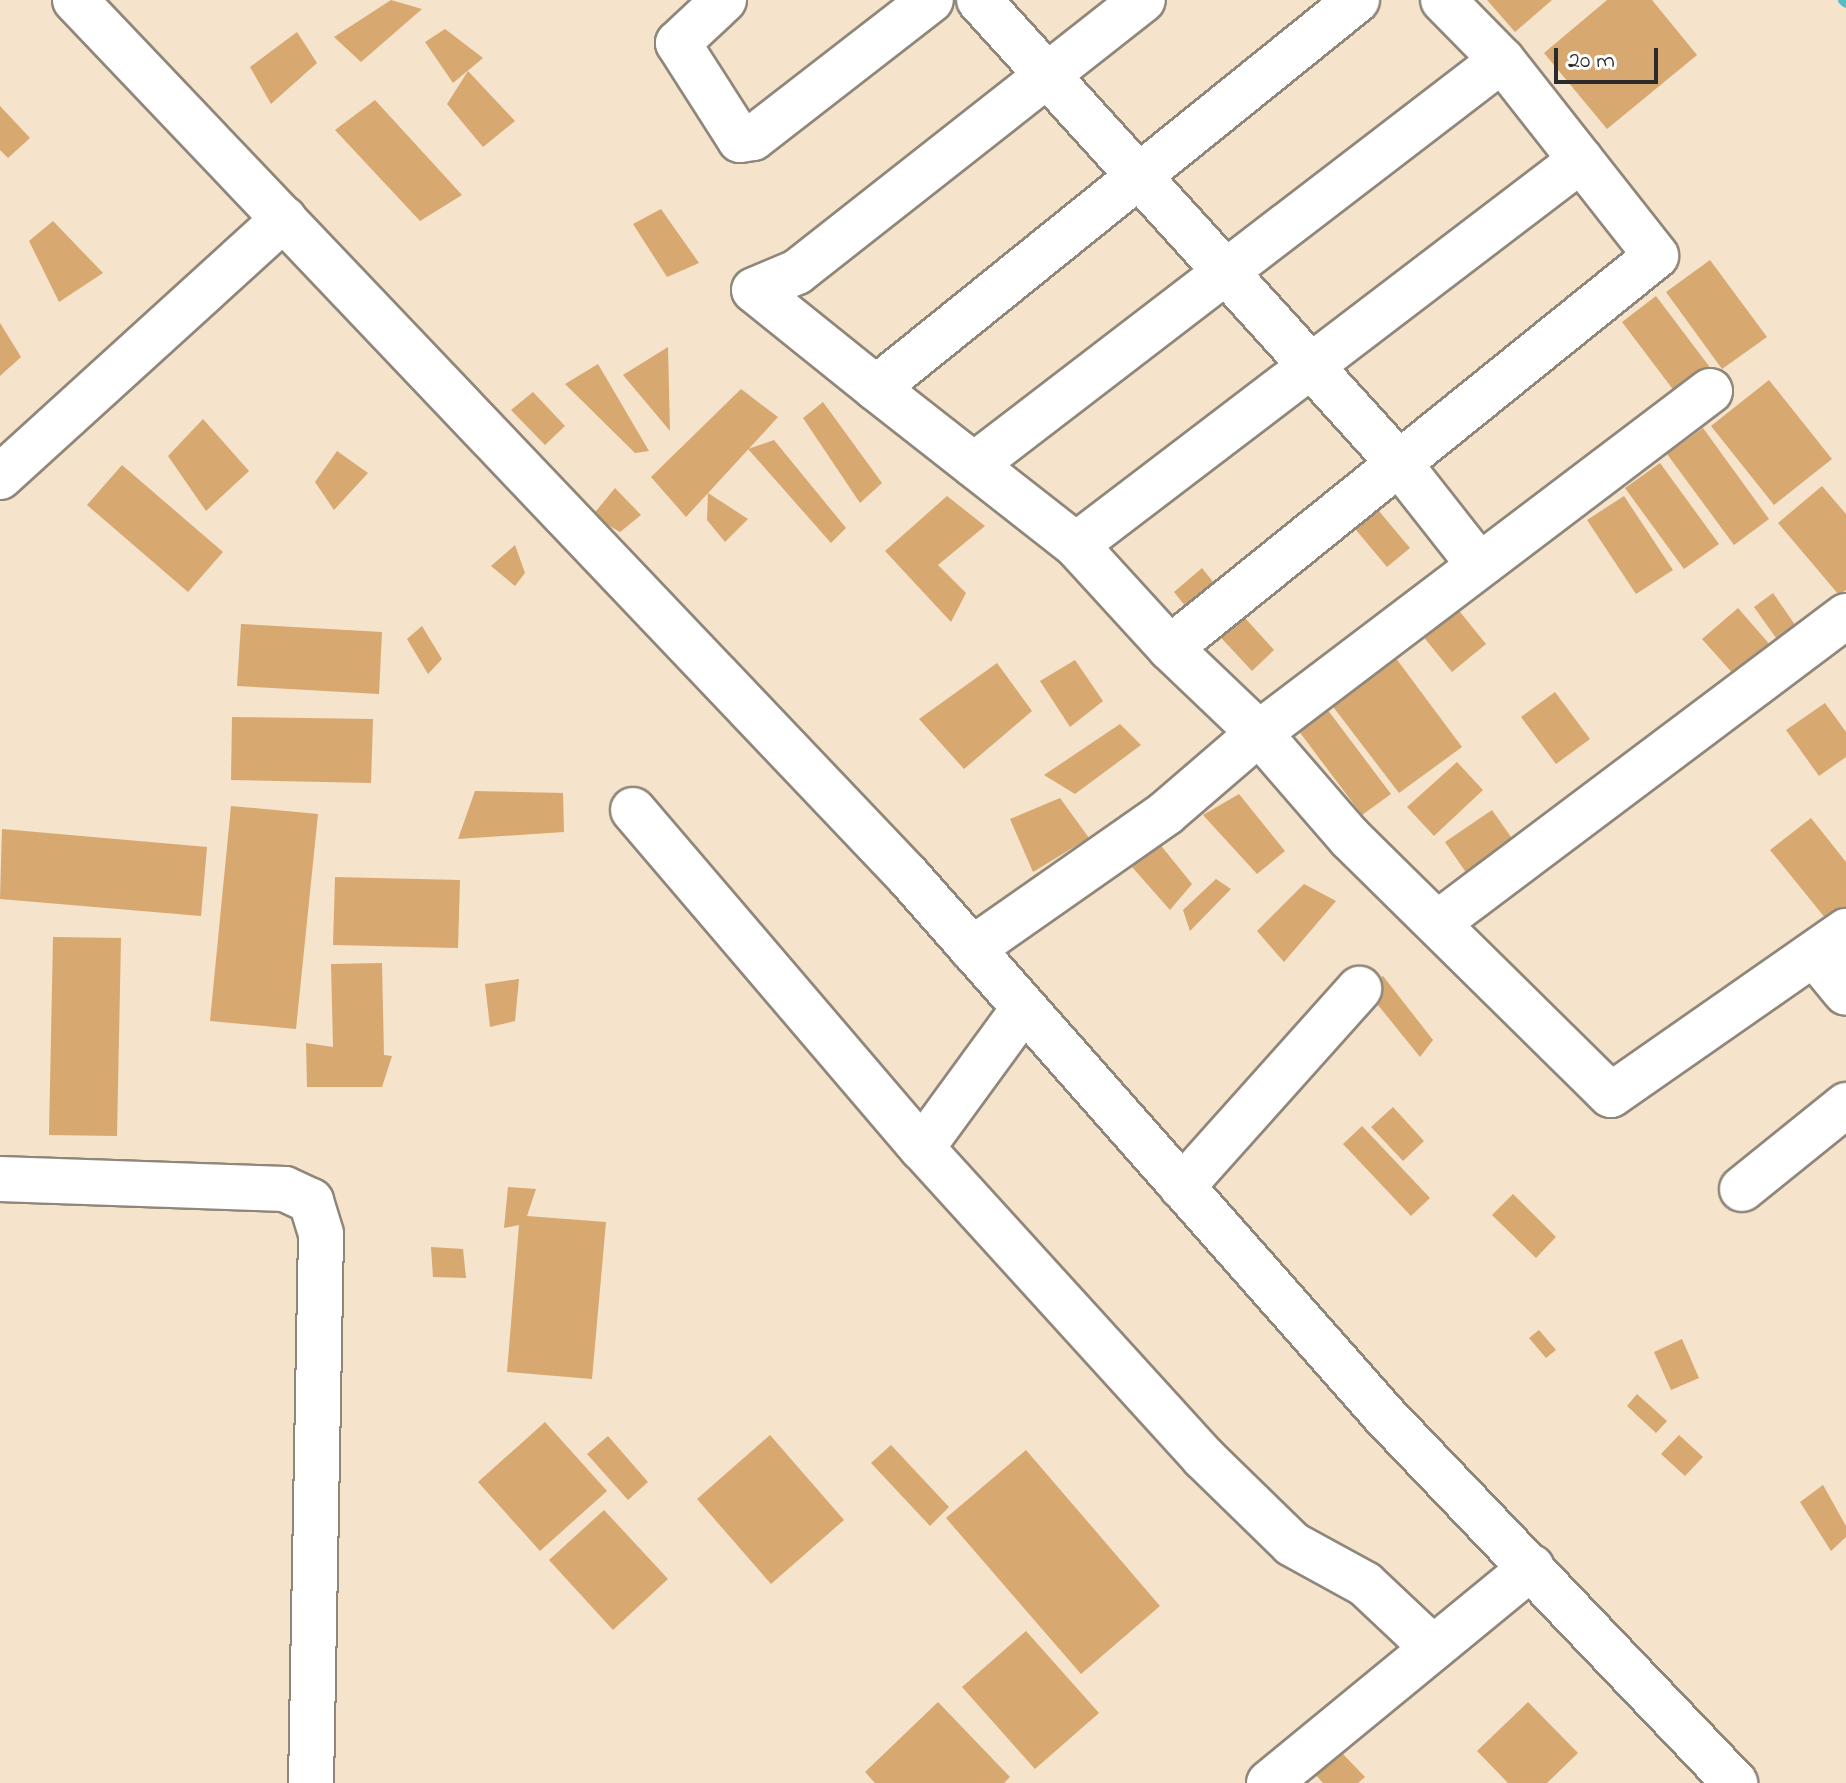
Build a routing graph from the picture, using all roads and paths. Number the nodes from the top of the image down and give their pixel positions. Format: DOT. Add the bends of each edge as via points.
graph roads {
  1 [pos="75,0"];
  2 [pos="724,0"];
  3 [pos="931,0"];
  4 [pos="979,0"];
  5 [pos="1143,0"];
  6 [pos="1357,0"];
  7 [pos="1443,0"];
  8 [pos="1502,60"];
  9 [pos="1045,74"];
  10 [pos="1581,160"];
  11 [pos="1137,176"];
  12 [pos="284,219"];
  13 [pos="1221,270"];
  14 [pos="1310,368"];
  15 [pos="876,388"];
  16 [pos="1710,391"];
  17 [pos="1398,462"];
  18 [pos="974,465"];
  19 [pos="0,477"];
  20 [pos="1076,545"];
  21 [pos="1479,565"];
  22 [pos="1846,616"];
  23 [pos="1170,648"];
  24 [pos="1259,733"];
  25 [pos="633,810"];
  26 [pos="1439,922"];
  27 [pos="1830,942"];
  28 [pos="972,949"];
  29 [pos="1359,989"];
  30 [pos="1846,993"];
  31 [pos="1024,1008"];
  32 [pos="1846,1105"];
  33 [pos="922,1148"];
  34 [pos="0,1179"];
  35 [pos="1182,1187"];
  36 [pos="1742,1189"];
  37 [pos="1532,1567"];
  38 [pos="1433,1648"];
  39 [pos="311,1783"];
  40 [pos="1269,1783"];
  41 [pos="1735,1783"];
  1 -- 12 [label="street"];
  2 -- 3 [label="street" via="678,43 740,140 753,138"];
  4 -- 9 [label="street"];
  5 -- 9 [label="street"];
  6 -- 11 [label="street"];
  7 -- 8 [label="street"];
  8 -- 10 [label="street"];
  8 -- 13 [label="street"];
  9 -- 11 [label="street"];
  9 -- 15 [label="street" via="797,272 754,290"];
  10 -- 14 [label="street"];
  10 -- 17 [label="street" via="1656,256"];
  11 -- 13 [label="street"];
  11 -- 15 [label="street"];
  12 -- 19 [label="street"];
  12 -- 28 [label="street"];
  13 -- 14 [label="street"];
  13 -- 18 [label="street"];
  14 -- 17 [label="street"];
  14 -- 20 [label="street"];
  15 -- 18 [label="street"];
  16 -- 21 [label="street"];
  17 -- 21 [label="street"];
  17 -- 23 [label="street"];
  18 -- 20 [label="street"];
  20 -- 23 [label="street"];
  21 -- 24 [label="street"];
  22 -- 26 [label="street"];
  23 -- 24 [label="street"];
  24 -- 26 [label="street" via="1350,838"];
  24 -- 28 [label="street" via="1166,813"];
  25 -- 33 [label="street"];
  26 -- 27 [label="street" via="1611,1095"];
  27 -- 30 [label="street"];
  28 -- 31 [label="street"];
  29 -- 35 [label="street"];
  31 -- 33 [label="street"];
  31 -- 35 [label="street"];
  32 -- 36 [label="street"];
  33 -- 38 [label="street" via="1214,1468 1292,1544 1365,1584"];
  34 -- 39 [label="street" via="285,1189 311,1201 321,1234"];
  35 -- 37 [label="street"];
  37 -- 38 [label="street"];
  37 -- 41 [label="street"];
  38 -- 40 [label="street"];
}
